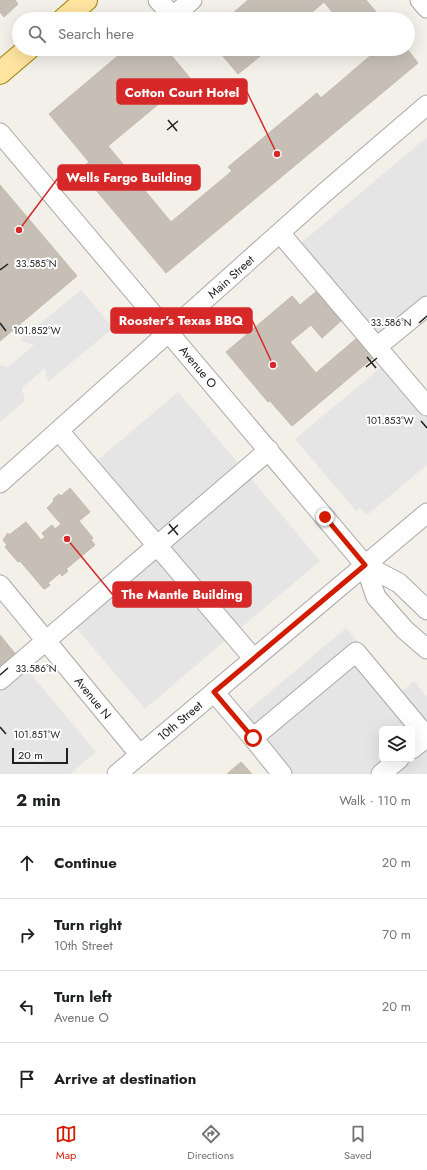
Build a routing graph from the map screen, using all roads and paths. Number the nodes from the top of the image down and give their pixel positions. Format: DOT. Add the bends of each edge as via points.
graph roads {
  1 [pos="86,0"];
  2 [pos="158,0"];
  3 [pos="192,0"];
  4 [pos="420,0"];
  5 [pos="427,8"];
  6 [pos="72,12"];
  7 [pos="169,12"];
  8 [pos="178,12"];
  9 [pos="20,56"];
  10 [pos="0,73"];
  11 [pos="427,105"];
  12 [pos="0,133"];
  13 [pos="280,233"];
  14 [pos="427,306"];
  15 [pos="169,333"];
  16 [pos="377,348"];
  17 [pos="427,406"];
  18 [pos="59,431"];
  19 [pos="269,450"];
  20 [pos="0,483"];
  21 [pos="427,513"];
  22 [pos="157,546"];
  23 [pos="365,565"];
  24 [pos="0,585"];
  25 [pos="427,610"];
  26 [pos="46,641"];
  27 [pos="427,649"];
  28 [pos="254,659"];
  29 [pos="0,680"];
  30 [pos="214,692"];
  31 [pos="427,737"];
  32 [pos="253,738"];
  33 [pos="415,747"];
  34 [pos="140,755"];
  35 [pos="396,762"];
  36 [pos="117,774"];
  37 [pos="282,774"];
  38 [pos="381,774"];
  1 -- 6 [label="main road"];
  2 -- 7 [label="street"];
  3 -- 8 [label="street"];
  4 -- 5 [label="street"];
  9 -- 10 [label="main road"];
  11 -- 13 [label="street, Main Street"];
  12 -- 15 [label="street, Avenue O"];
  13 -- 15 [label="street, Main Street"];
  13 -- 16 [label="street"];
  14 -- 16 [label="street"];
  15 -- 18 [label="street, Main Street"];
  15 -- 19 [label="street, Avenue O"];
  16 -- 17 [label="street"];
  18 -- 20 [label="street, Main Street"];
  18 -- 22 [label="street"];
  19 -- 22 [label="street"];
  19 -- 23 [label="street, Avenue O"];
  21 -- 23 [label="street, 10th Street"];
  22 -- 26 [label="street"];
  22 -- 28 [label="street"];
  23 -- 25 [label="street, Avenue O" via="399,583"];
  23 -- 27 [label="street, Avenue O" via="376,597 405,630"];
  23 -- 28 [label="street, 10th Street"];
  24 -- 26 [label="street, Avenue N"];
  26 -- 29 [label="street"];
  26 -- 34 [label="street, Avenue N"];
  28 -- 30 [label="street, 10th Street"];
  30 -- 32 [label="street"];
  30 -- 34 [label="street, 10th Street"];
  31 -- 32 [label="street" via="356,652"];
  31 -- 33 [label="street"];
  32 -- 37 [label="street"];
  34 -- 36 [label="street, 10th Street"];
  35 -- 38 [label="street"];
}
